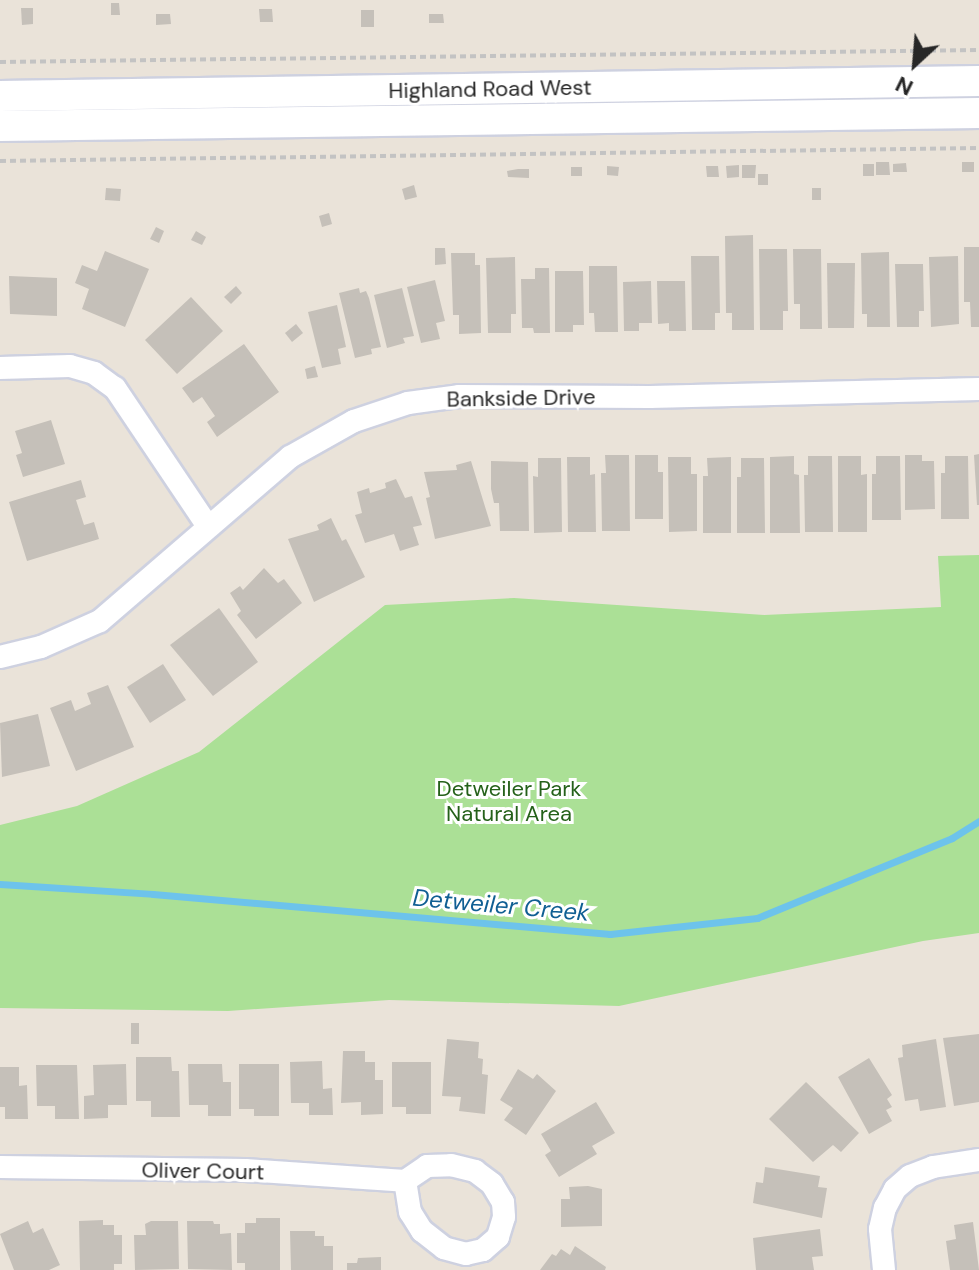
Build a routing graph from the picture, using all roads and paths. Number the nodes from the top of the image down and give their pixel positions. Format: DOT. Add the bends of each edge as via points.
graph roads {
  1 [pos="979,50"];
  2 [pos="0,62"];
  3 [pos="979,81"];
  4 [pos="0,96"];
  5 [pos="979,113"];
  6 [pos="0,126"];
  7 [pos="979,148"];
  8 [pos="0,161"];
  9 [pos="0,368"];
  10 [pos="979,389"];
  11 [pos="207,525"];
  12 [pos="0,657"];
  13 [pos="979,1160"];
  14 [pos="0,1167"];
  15 [pos="405,1181"];
  16 [pos="884,1270"];
  1 -- 2 [label="path"];
  3 -- 4 [label="main road, Highland Road West"];
  5 -- 6 [label="main road, Highland Road West"];
  7 -- 8 [label="path"];
  9 -- 11 [label="street" via="70,366 94,373 115,388"];
  10 -- 11 [label="street, Bankside Drive" via="459,396 408,403 354,421 290,457"];
  11 -- 12 [label="street, Bankside Drive" via="100,621 41,647"];
  13 -- 16 [label="street" via="933,1167 895,1189 880,1229"];
  14 -- 15 [label="street, Oliver Court" via="245,1170"];
  15 -- 15 [label="street, Oliver Court" via="410,1212 422,1231 444,1248 466,1254 483,1250 498,1237 503,1202 475,1171 427,1166"];
}
